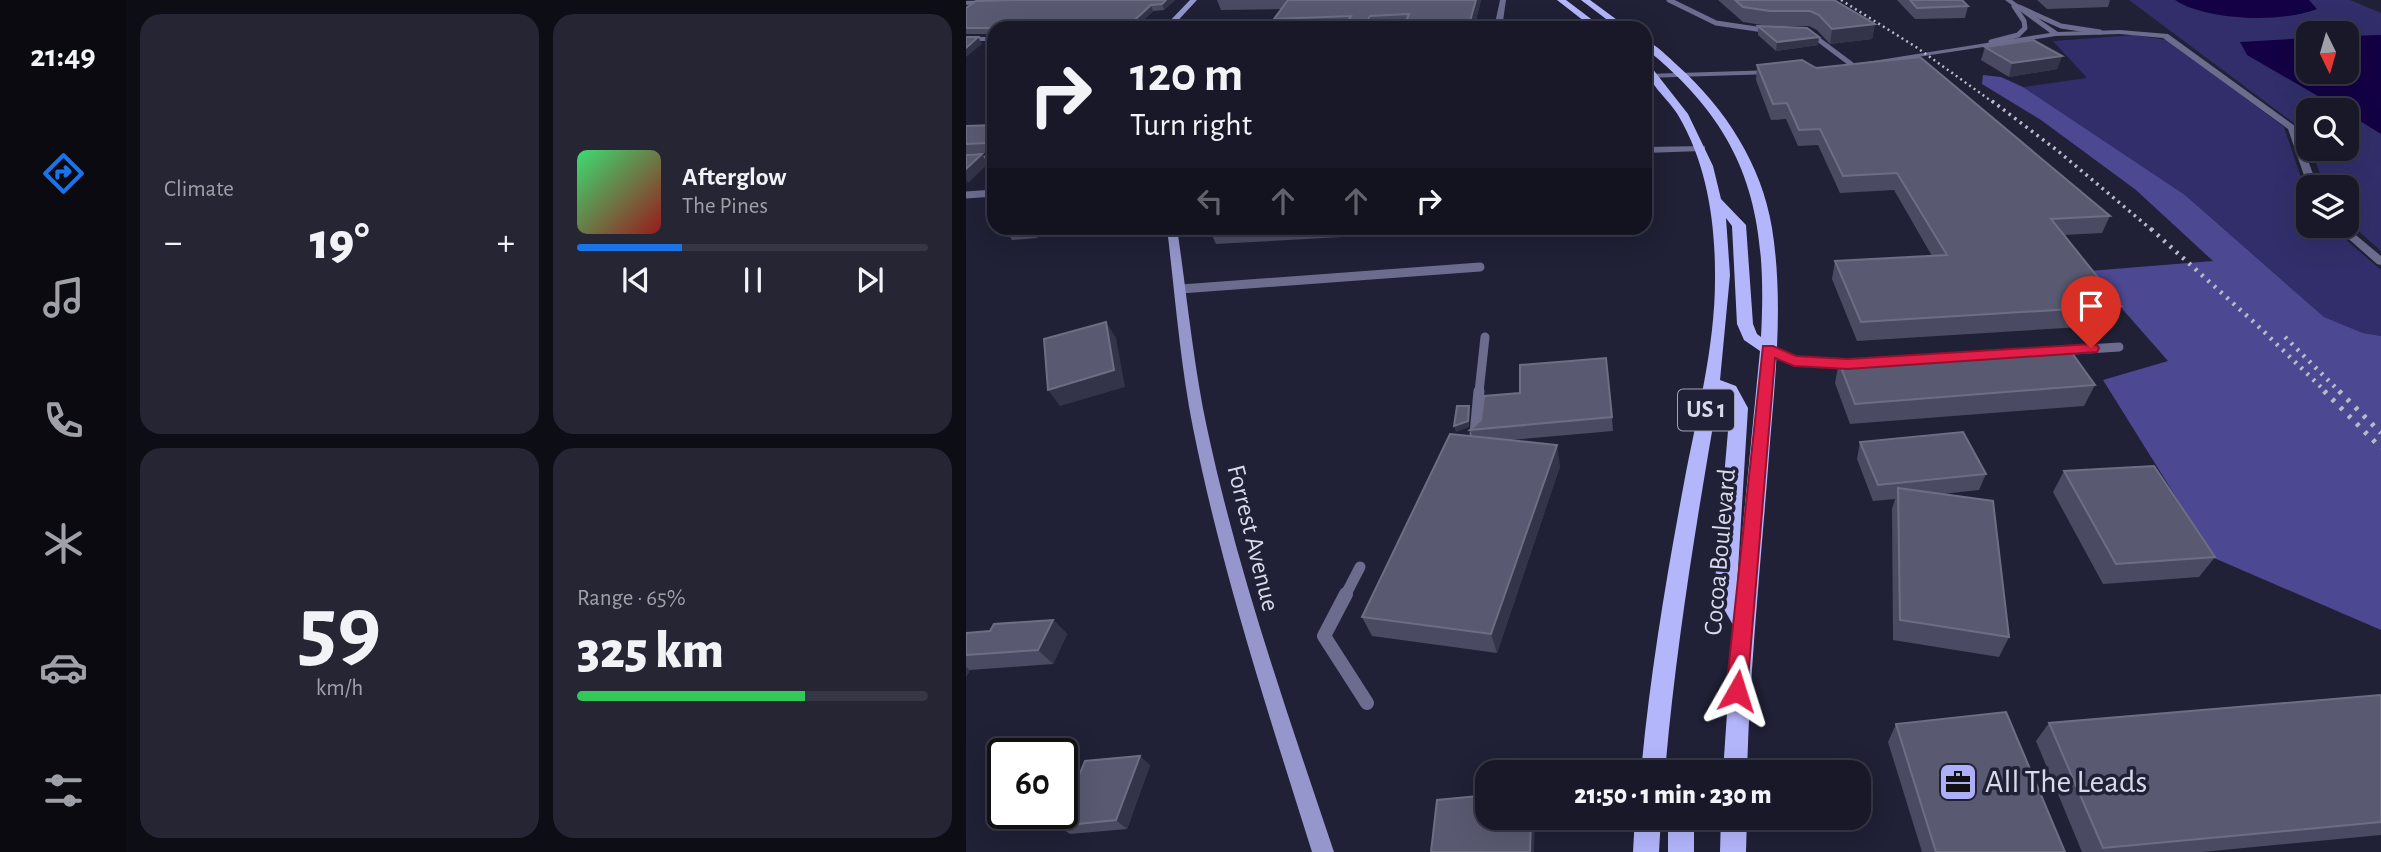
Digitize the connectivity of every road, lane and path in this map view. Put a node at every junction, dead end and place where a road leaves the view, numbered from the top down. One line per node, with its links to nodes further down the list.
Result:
1 (1194, 0): 10 (street)
2 (1503, 0): 11 (street)
3 (1561, 0): 12 (main road)
4 (1574, 0): 13 (main road)
5 (1585, 0): 14 (main road)
6 (1669, 0): 15 (lane)
7 (1003, 1): 9 (street)
8 (2010, 2): 17 (lane); 18 (street); 21 (lane)
9 (966, 3)
10 (1174, 21)
11 (1499, 21)
12 (1590, 21)
13 (1612, 21)
14 (1614, 21)
15 (1778, 31)
16 (1798, 31): 23 (lane)
17 (2120, 32): 18 (street); 33 (street)
18 (2056, 34): 21 (street)
19 (987, 38): 20 (street)
20 (966, 40)
21 (1991, 42): 23 (street)
22 (1652, 49): 27 (main road, Cocoa Boulevard / US 1)
23 (1851, 64): 24 (street)
24 (1834, 67)
25 (1787, 71): 27 (street)
26 (1652, 73): 27 (street)
27 (1684, 76): 44 (main road, Cocoa Boulevard / US 1)
28 (1652, 78): 29 (main road, Cocoa Boulevard / US 1)
29 (1702, 148): 30 (street); 36 (main road, Cocoa Boulevard / US 1)
30 (1652, 150)
31 (987, 159): 32 (street)
32 (966, 160)
33 (2309, 175)
34 (987, 194): 35 (lane)
35 (966, 195)
36 (1718, 202): 44 (main road); 47 (main road, Cocoa Boulevard / US 1)
37 (1173, 235): 41 (street, Forrest Avenue)
38 (2353, 238): 39 (street)
39 (2381, 262)
40 (1480, 267): 41 (lane)
41 (1181, 289): 57 (street, Forrest Avenue)
42 (1485, 337): 48 (lane)
43 (2119, 347): 45 (lane)
44 (1768, 349): 46 (lane); 50 (main road, Cocoa Boulevard / US 1)
45 (2051, 351)
46 (1861, 363)
47 (1711, 384): 50 (main road); 52 (main road, Cocoa Boulevard / US 1)
48 (1465, 440)
49 (1360, 567): 51 (lane)
50 (1743, 623): 53 (main road, Cocoa Boulevard / US 1)
51 (1367, 703)
52 (1657, 760)
53 (1735, 760)
54 (1647, 830): 58 (main road)
55 (1681, 830): 59 (main road)
56 (1734, 830): 60 (main road)
57 (1323, 852)
58 (1646, 852)
59 (1681, 852)
60 (1733, 852)

